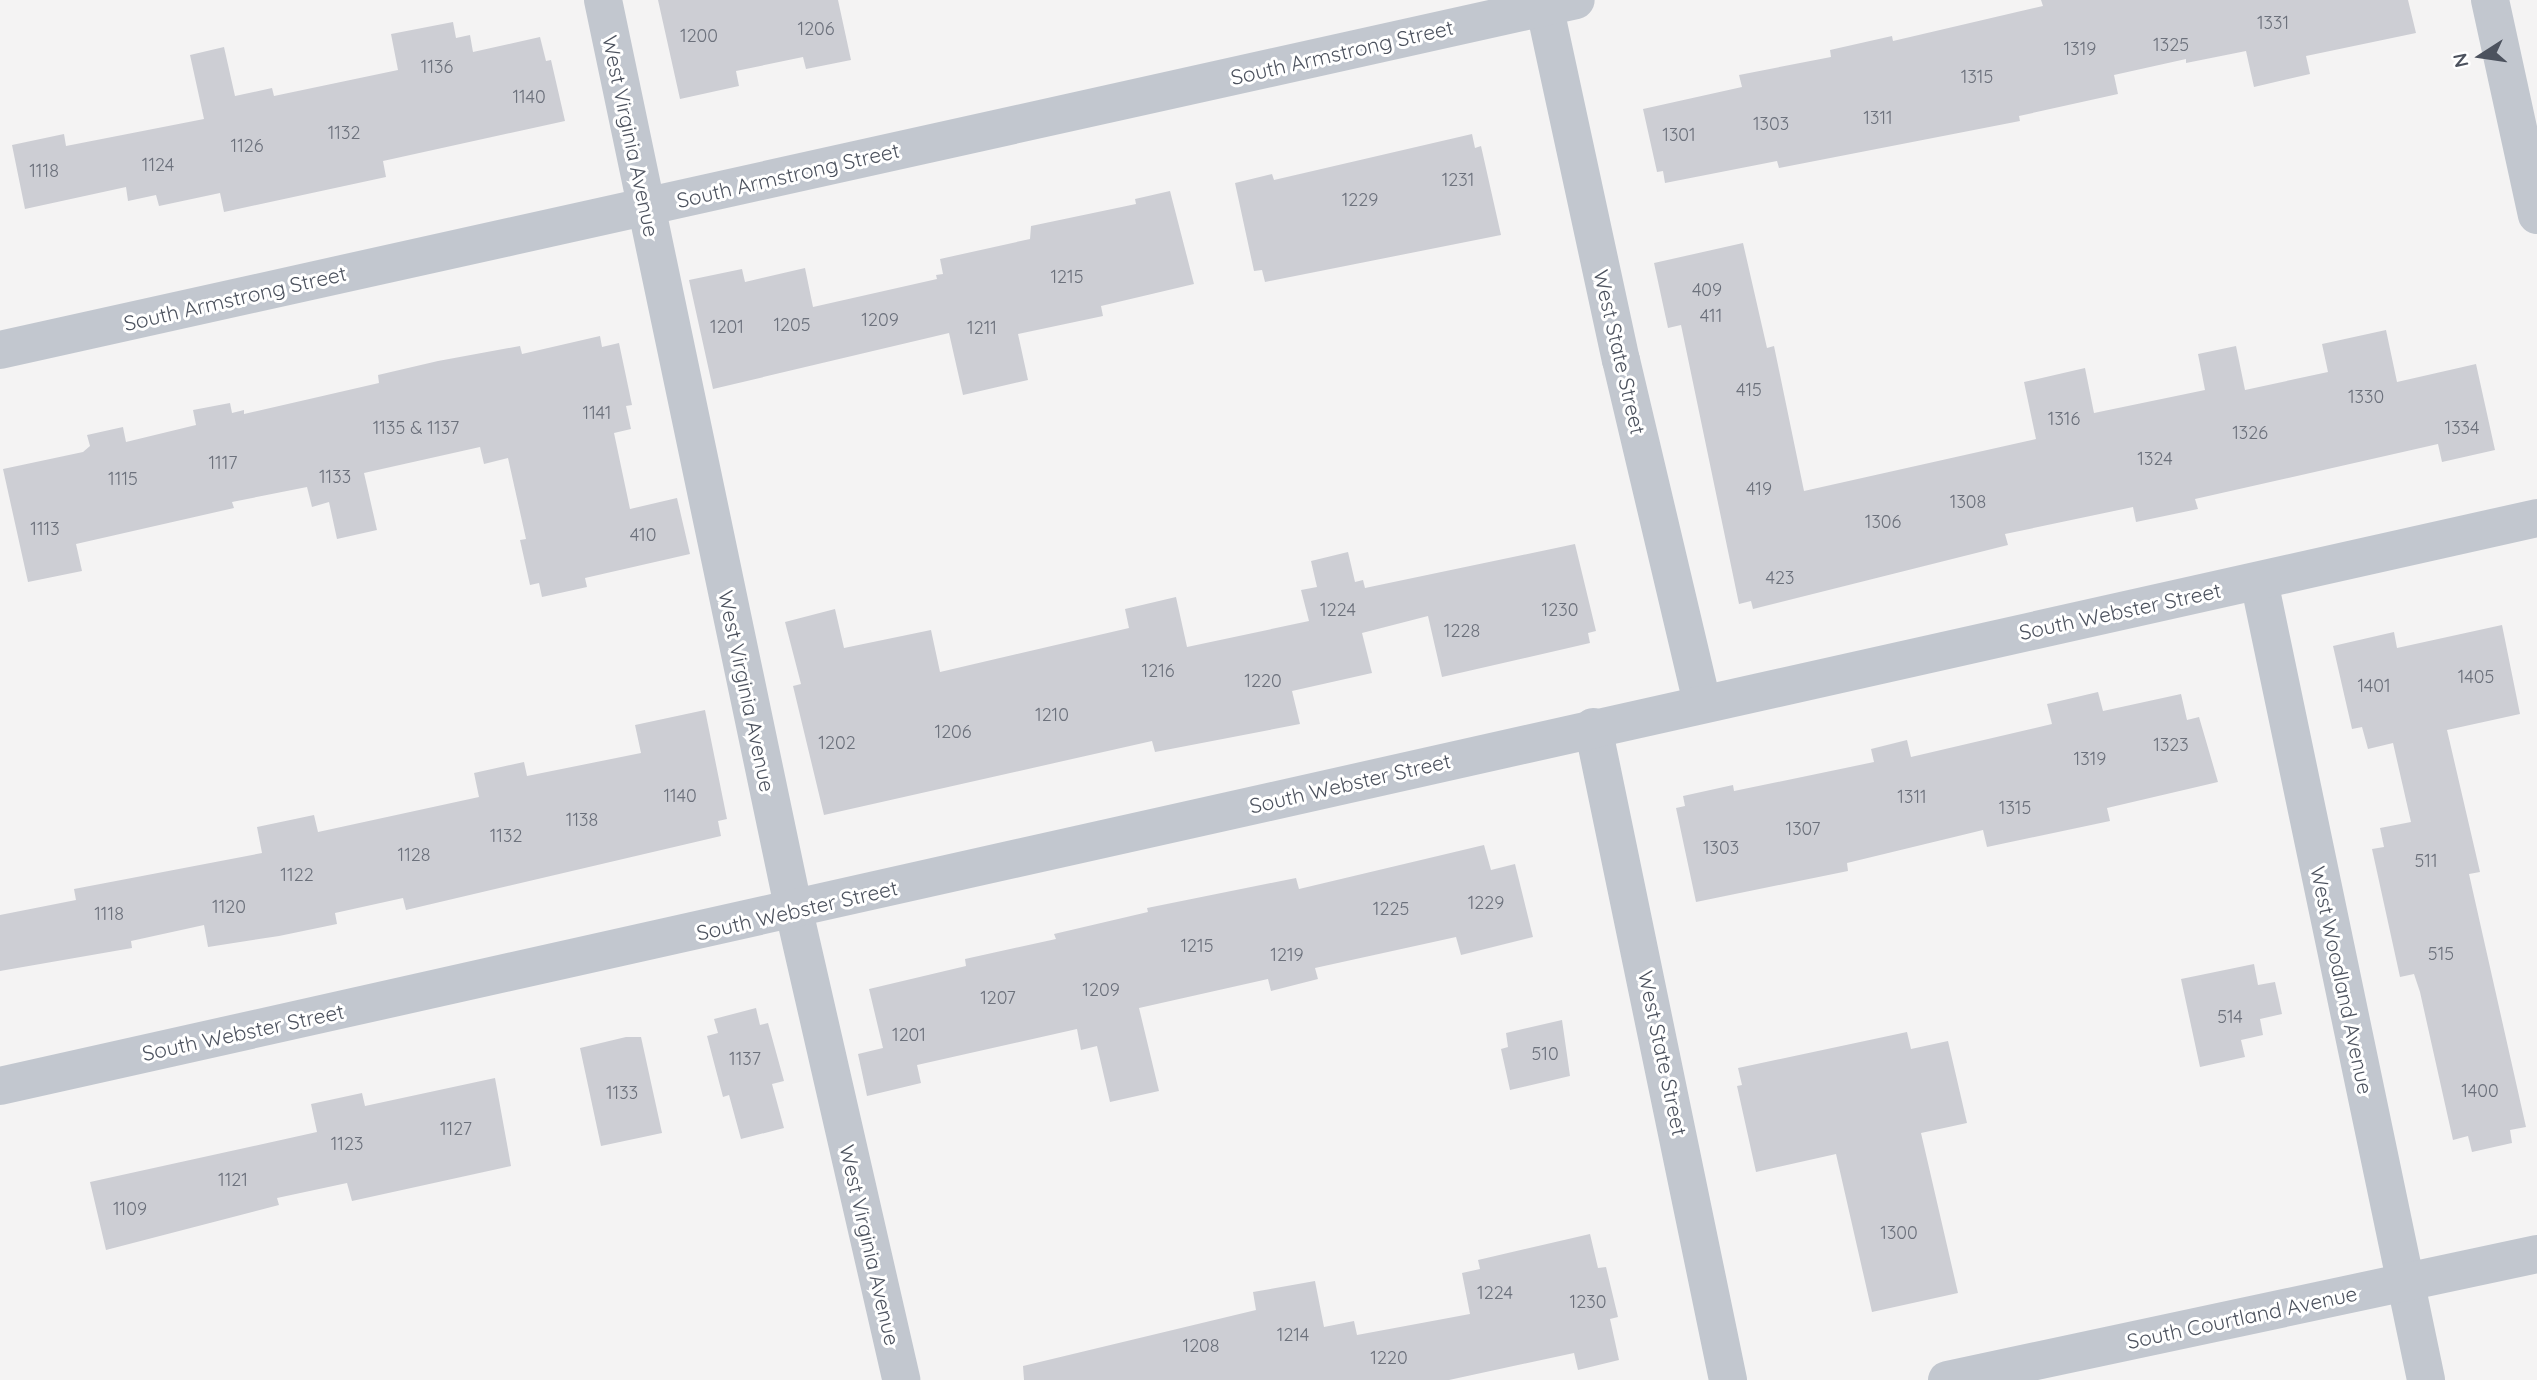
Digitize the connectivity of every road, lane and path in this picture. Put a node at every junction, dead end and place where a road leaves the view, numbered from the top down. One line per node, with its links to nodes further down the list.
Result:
1 (603, 0): 4 (street, West Virginia Avenue)
2 (2490, 0): 5 (street)
3 (1555, 2): 4 (street, South Armstrong Street); 9 (street, West State Street)
4 (647, 206): 6 (street, South Armstrong Street); 11 (street, West Virginia Avenue)
5 (2537, 215)
6 (0, 350)
7 (2537, 518): 8 (street, South Webster Street)
8 (2259, 581): 9 (street, South Webster Street); 14 (street, West Woodland Avenue)
9 (1702, 702): 10 (street, South Webster Street)
10 (1593, 727): 11 (street, South Webster Street); 16 (street, West State Street)
11 (794, 911): 12 (street, South Webster Street); 15 (street, West Virginia Avenue)
12 (0, 1086)
13 (2537, 1254): 14 (street, South Courtland Avenue)
14 (2404, 1283): 17 (street, South Courtland Avenue); 18 (street, West Woodland Avenue)
15 (901, 1380)
16 (1728, 1380)
17 (1947, 1380)
18 (2426, 1380)

